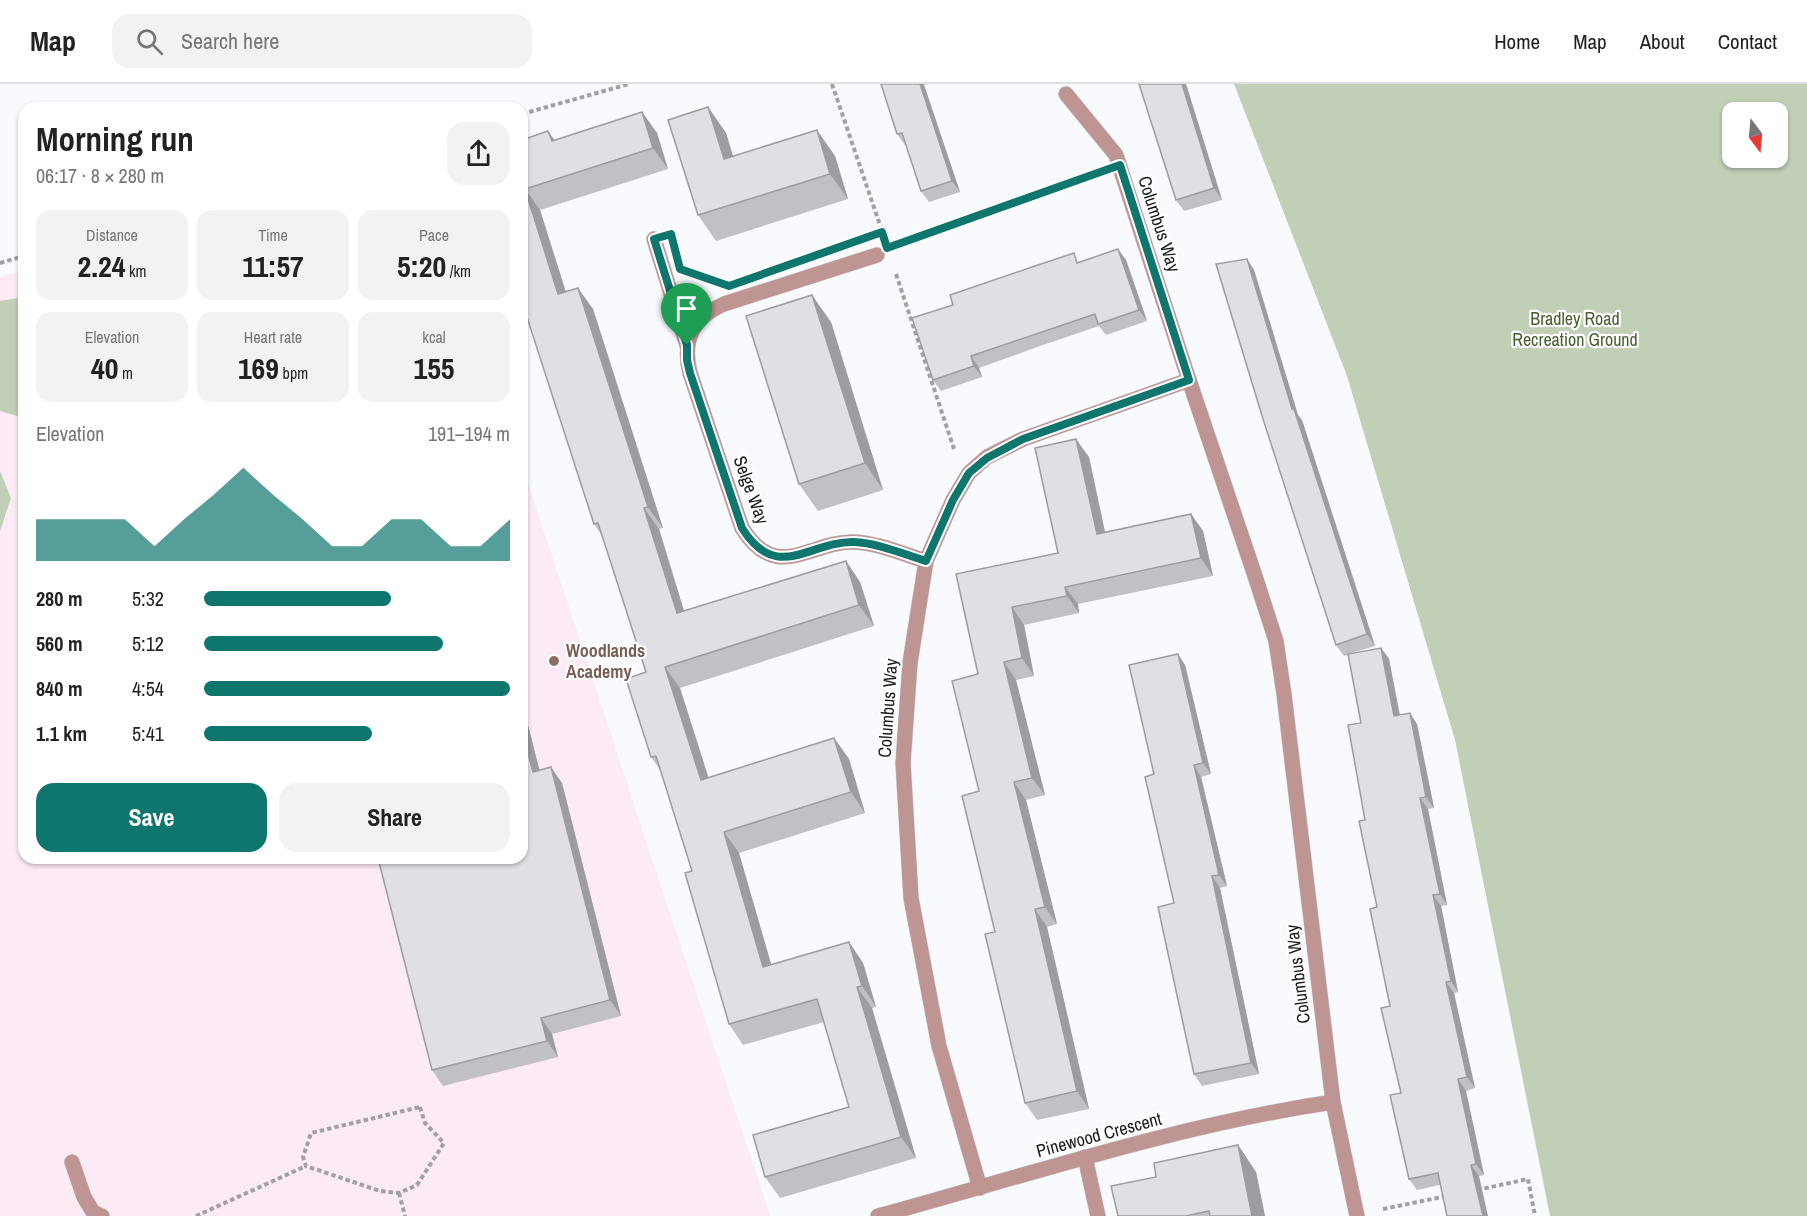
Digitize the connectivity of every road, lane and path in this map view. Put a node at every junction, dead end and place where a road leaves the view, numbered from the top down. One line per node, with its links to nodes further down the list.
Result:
1 (629, 84): 4 (path)
2 (832, 84): 6 (path)
3 (1066, 94): 5 (street, Columbus Way)
4 (528, 112)
5 (1120, 165): 8 (path); 16 (street, Columbus Way)
6 (882, 232)
7 (654, 239): 15 (street, Selge Way)
8 (898, 244)
9 (877, 255): 15 (street)
10 (18, 258): 11 (path)
11 (0, 263)
12 (690, 272): 14 (path)
13 (896, 273): 17 (path)
14 (719, 282)
15 (687, 345): 18 (street, Selge Way)
16 (1189, 380): 17 (street, Columbus Way); 19 (street, Columbus Way)
17 (969, 473): 18 (street, Columbus Way)
18 (926, 561): 23 (street, Columbus Way)
19 (1333, 1102): 20 (street, Pinewood Crescent); 27 (street, Columbus Way)
20 (1085, 1157): 23 (street, Pinewood Crescent); 32 (street)
21 (72, 1162): 28 (street)
22 (306, 1166): 25 (path); 25 (path); 29 (path)
23 (980, 1188): 31 (street, Pinewood Crescent)
24 (1471, 1191): 33 (path)
25 (399, 1192): 30 (path)
26 (1448, 1196): 27 (path)
27 (1357, 1215)
28 (102, 1216)
29 (196, 1216)
30 (405, 1216)
31 (878, 1216)
32 (1098, 1216)
33 (1535, 1216)

